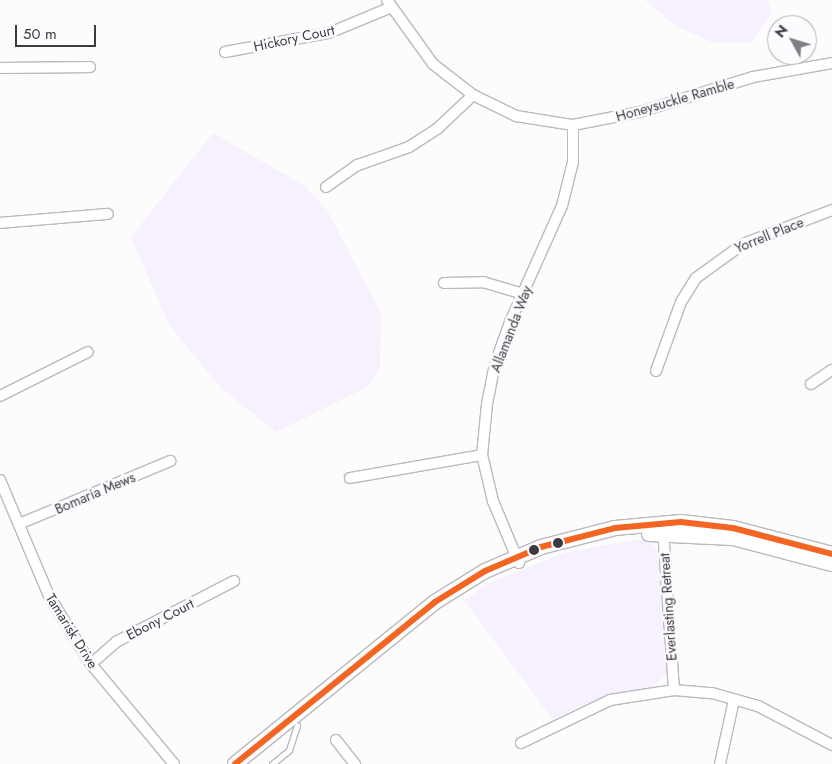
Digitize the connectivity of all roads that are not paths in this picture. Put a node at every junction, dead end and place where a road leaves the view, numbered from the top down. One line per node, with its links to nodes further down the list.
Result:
1 (388, 4): 2 (street, Hickory Court); 6 (street, Honeysuckle Ramble)
2 (225, 52)
3 (832, 63): 7 (street, Honeysuckle Ramble)
4 (90, 67): 5 (street)
5 (0, 68)
6 (473, 95): 7 (street, Honeysuckle Ramble); 8 (street)
7 (573, 125): 13 (street, Allamanda Way)
8 (326, 187)
9 (832, 210): 16 (street, Yorrell Place)
10 (108, 214): 11 (street)
11 (0, 223)
12 (444, 282): 13 (street)
13 (522, 294): 19 (street, Allamanda Way)
14 (88, 352): 18 (street)
15 (832, 370): 17 (street)
16 (656, 371)
17 (811, 384)
18 (0, 396)
19 (482, 455): 21 (street); 26 (street, Allamanda Way)
20 (170, 461): 23 (street, Bomaria Mews)
21 (350, 478)
22 (0, 480): 23 (street, Tamarisk Drive)
23 (20, 524): 29 (street, Tamarisk Drive)
24 (662, 528): 25 (street); 26 (street); 27 (street); 30 (street, Everlasting Retreat)
25 (832, 554)
26 (518, 560): 32 (street); 37 (street)
27 (832, 564)
28 (234, 582): 29 (street, Ebony Court)
29 (91, 664): 36 (street, Tamarisk Drive)
30 (674, 690): 31 (street); 34 (street)
31 (734, 700): 35 (street); 41 (street)
32 (297, 725): 38 (street); 39 (lane)
33 (336, 740): 40 (street)
34 (521, 743)
35 (832, 745)
36 (174, 764)
37 (235, 764)
38 (249, 764)
39 (272, 764)
40 (354, 764)
41 (720, 764)

